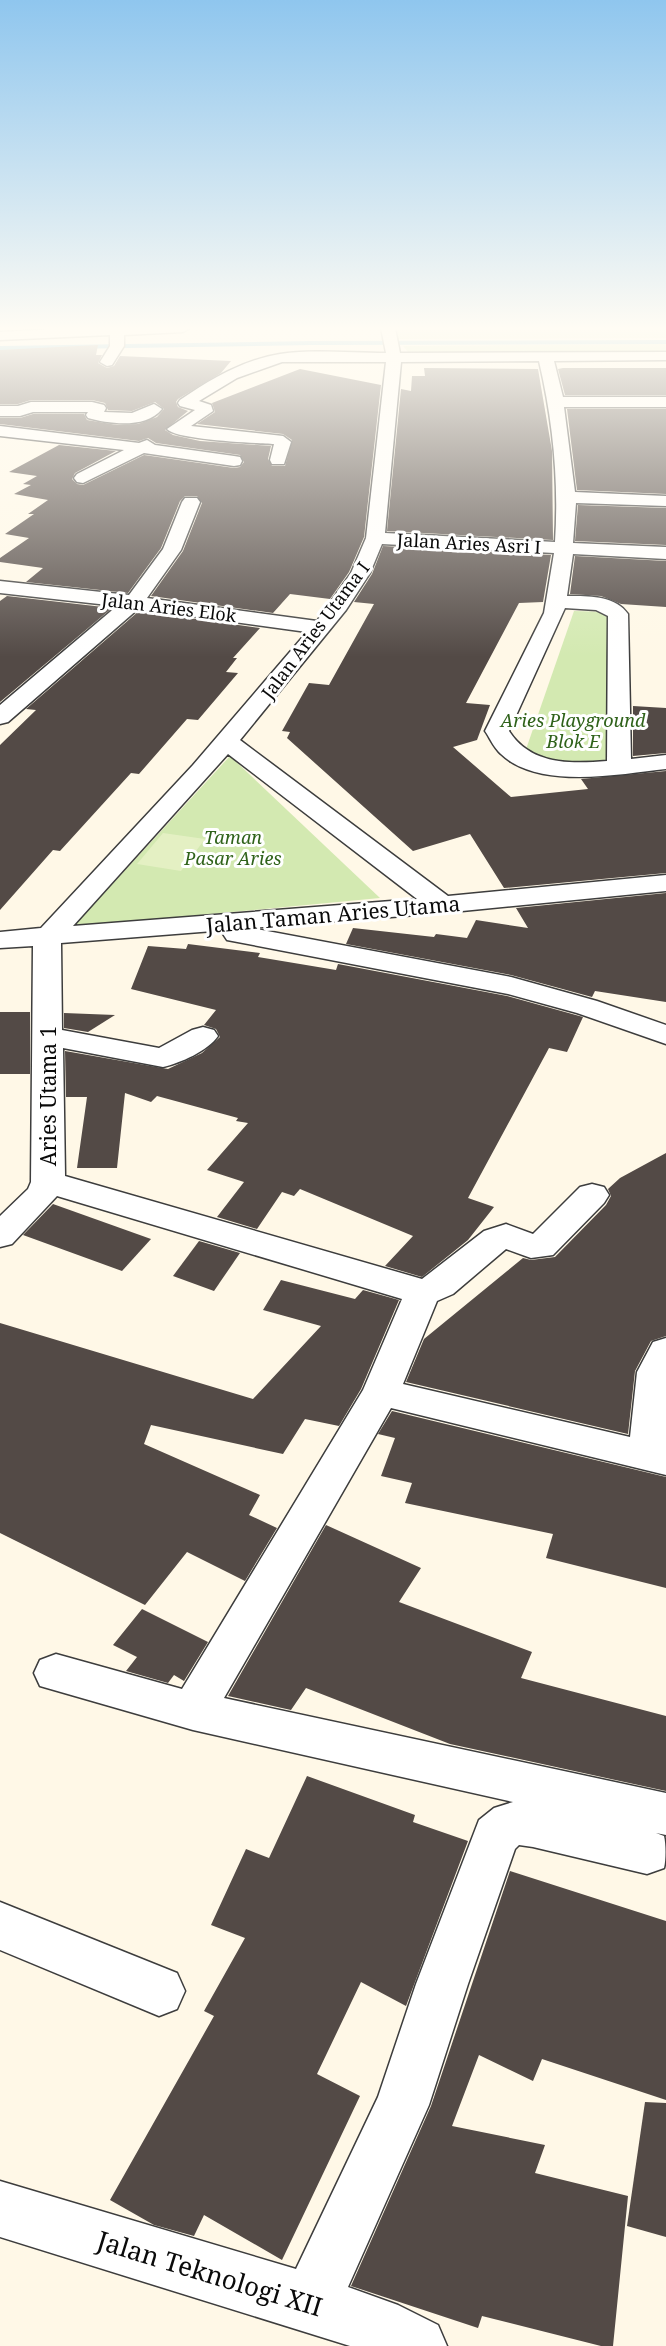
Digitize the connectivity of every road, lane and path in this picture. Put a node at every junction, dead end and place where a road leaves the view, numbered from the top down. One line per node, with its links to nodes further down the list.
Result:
1 (54, 437): 6 (street)
2 (160, 437): 6 (street)
3 (254, 437): 7 (street)
4 (383, 437): 13 (street, Jalan Aries Utama I)
5 (560, 437): 10 (street)
6 (142, 448): 8 (street); 9 (street)
7 (278, 460)
8 (234, 461)
9 (83, 478)
10 (567, 497): 11 (street); 14 (street)
11 (666, 501)
12 (191, 502): 18 (street)
13 (375, 538): 14 (street, Jalan Aries Asri I); 19 (street, Jalan Aries Utama I)
14 (564, 548): 15 (street, Jalan Aries Asri I); 17 (street, Jalan Aries Asri I)
15 (666, 552)
16 (8, 588): 18 (street, Jalan Aries Elok)
17 (557, 601): 23 (street); 23 (street, Jalan Aries Asri I)
18 (134, 602): 19 (street, Jalan Aries Elok); 20 (street)
19 (321, 628): 21 (street, Jalan Aries Utama I)
20 (0, 717)
21 (227, 742): 25 (street); 27 (street, Jalan Aries Utama I)
22 (666, 762): 23 (street, Jalan Aries Asri I)
23 (619, 766)
24 (666, 883): 25 (street, Jalan Taman Aries Utama)
25 (442, 905): 26 (street, Jalan Taman Aries Utama)
26 (162, 928): 27 (street, Jalan Taman Aries Utama); 29 (street)
27 (47, 938): 28 (street, Jalan Taman Aries Utama); 30 (street, Aries Utama 1)
28 (0, 940)
29 (666, 1035)
30 (47, 1036): 31 (street); 32 (street, Aries Utama 1)
31 (203, 1036)
32 (48, 1182): 34 (street, Aries Utama 1); 35 (street)
33 (592, 1195): 35 (street)
34 (0, 1236)
35 (420, 1294): 37 (street)
36 (666, 1351): 38 (street)
37 (381, 1392): 38 (street); 40 (street)
38 (657, 1458)
39 (56, 1673): 40 (street)
40 (193, 1711): 41 (street)
41 (657, 1833): 45 (street)
42 (0, 1926): 43 (street)
43 (159, 1991)
44 (0, 2209): 45 (street, Jalan Teknologi XII)
45 (311, 2303): 46 (street, Jalan Teknologi XII)
46 (417, 2346)

